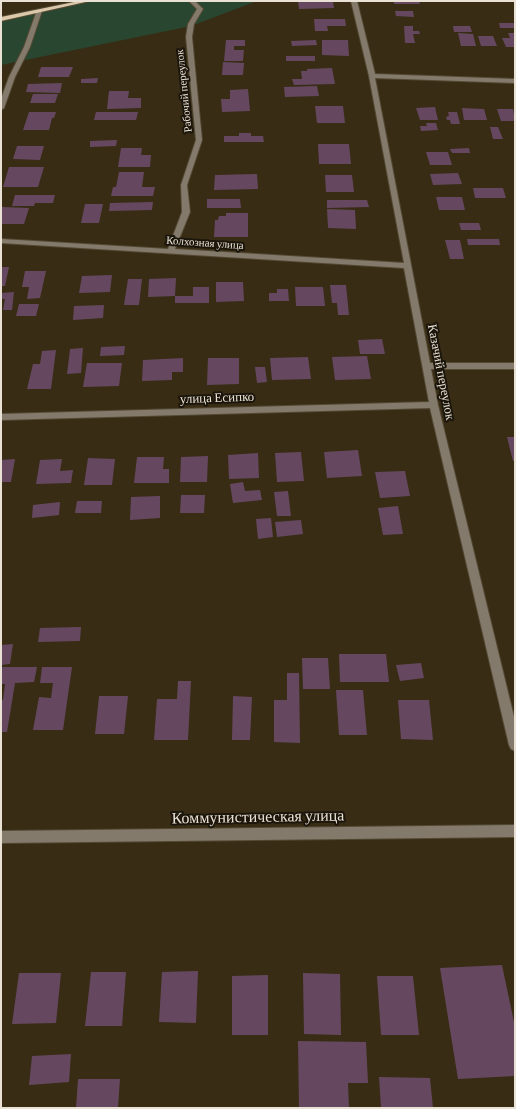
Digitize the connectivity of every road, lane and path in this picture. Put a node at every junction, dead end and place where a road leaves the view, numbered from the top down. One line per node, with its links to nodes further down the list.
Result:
1 (87, 1): 4 (main road)
2 (192, 1): 10 (street, Рабочий переулок)
3 (354, 1): 6 (street, Казачий переулок)
4 (40, 11): 5 (main road); 8 (street)
5 (1, 19)
6 (372, 76): 7 (street); 11 (street, Казачий переулок)
7 (515, 81)
8 (1, 108)
9 (1, 241): 10 (street, Колхозная улица)
10 (170, 252): 11 (street, Колхозная улица)
11 (408, 266): 12 (street, Казачий переулок)
12 (426, 366): 13 (street); 14 (street, Казачий переулок)
13 (515, 366)
14 (434, 405): 15 (street, улица Есипко); 16 (street, Казачий переулок)
15 (1, 417)
16 (515, 745)
17 (515, 831): 18 (street, Коммунистическая улица)
18 (1, 837)

